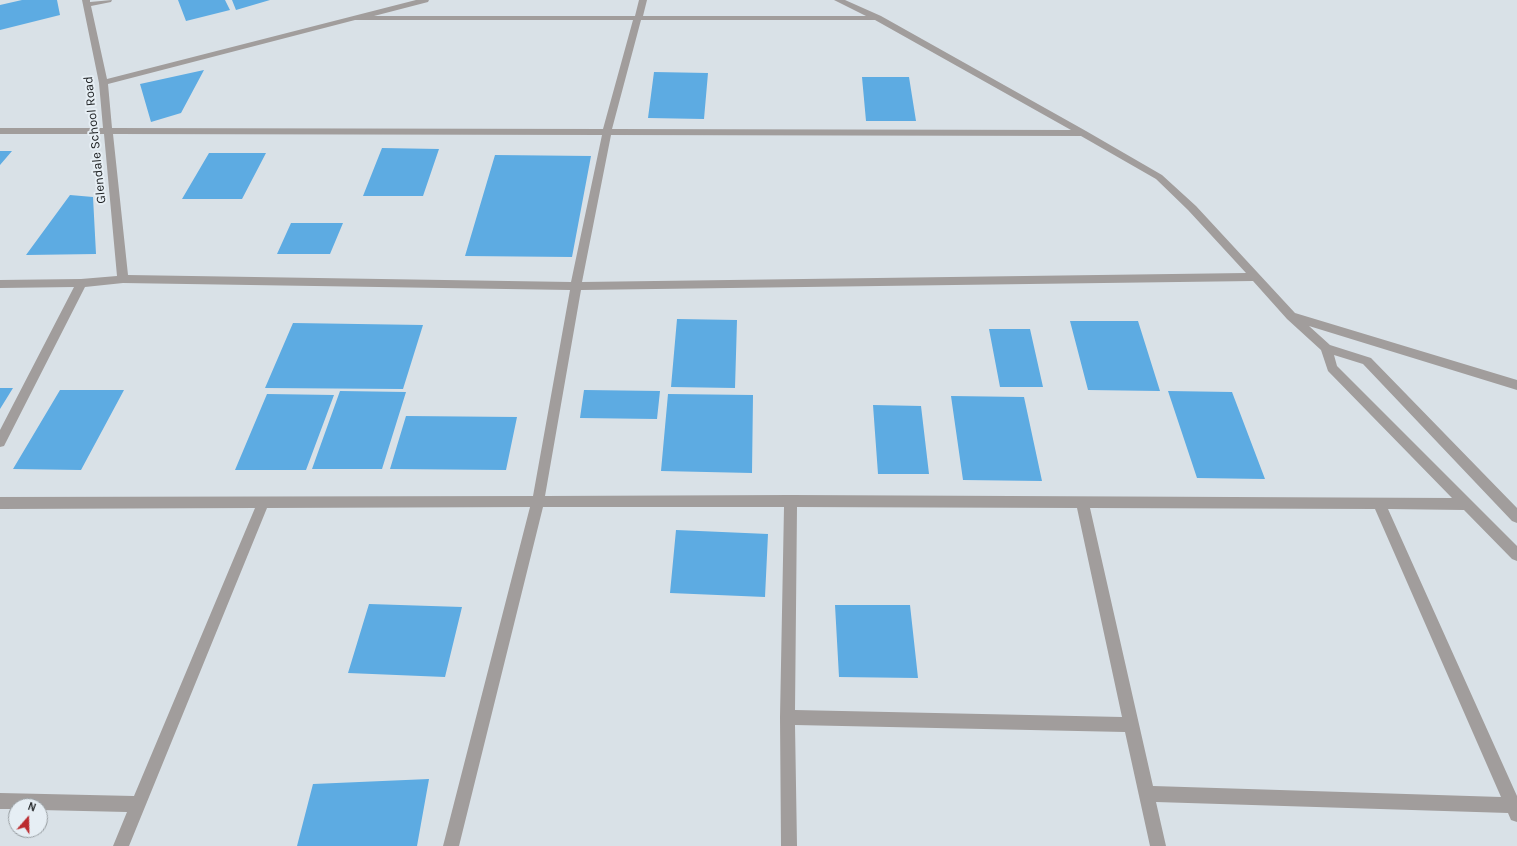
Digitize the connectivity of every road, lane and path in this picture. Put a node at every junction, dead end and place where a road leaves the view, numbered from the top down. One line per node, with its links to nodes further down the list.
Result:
1 (108, 0): 5 (street)
2 (425, 0): 7 (street)
3 (643, 0): 6 (street)
4 (838, 0): 8 (street)
5 (87, 3): 9 (street, Glendale School Road)
6 (638, 17): 7 (street); 8 (street); 12 (street)
7 (354, 18): 9 (street)
8 (878, 18): 13 (street)
9 (103, 82): 11 (street, Glendale School Road)
10 (0, 131): 11 (street)
11 (109, 132): 12 (street); 15 (street, Glendale School Road)
12 (607, 132): 13 (street); 18 (street)
13 (1083, 133): 14 (street)
14 (1256, 277): 18 (street); 19 (street)
15 (123, 279): 16 (street); 18 (street)
16 (81, 283): 17 (street); 22 (street)
17 (0, 284)
18 (576, 286): 23 (street)
19 (1291, 316): 20 (street); 21 (street)
20 (1326, 348): 29 (street); 30 (street)
21 (1517, 385)
22 (0, 442)
23 (538, 501): 24 (street); 27 (street); 39 (street)
24 (791, 501): 25 (street); 32 (street)
25 (1082, 502): 28 (street); 33 (street)
26 (0, 503): 27 (street)
27 (263, 503): 36 (street)
28 (1379, 503): 29 (street); 37 (street)
29 (1467, 504): 31 (street)
30 (1517, 517)
31 (1517, 555)
32 (786, 716): 33 (street); 40 (street)
33 (1132, 725): 34 (street)
34 (1147, 794): 37 (street); 41 (street)
35 (0, 801): 36 (street)
36 (139, 804): 38 (street)
37 (1515, 809)
38 (121, 846)
39 (450, 846)
40 (789, 846)
41 (1158, 846)

